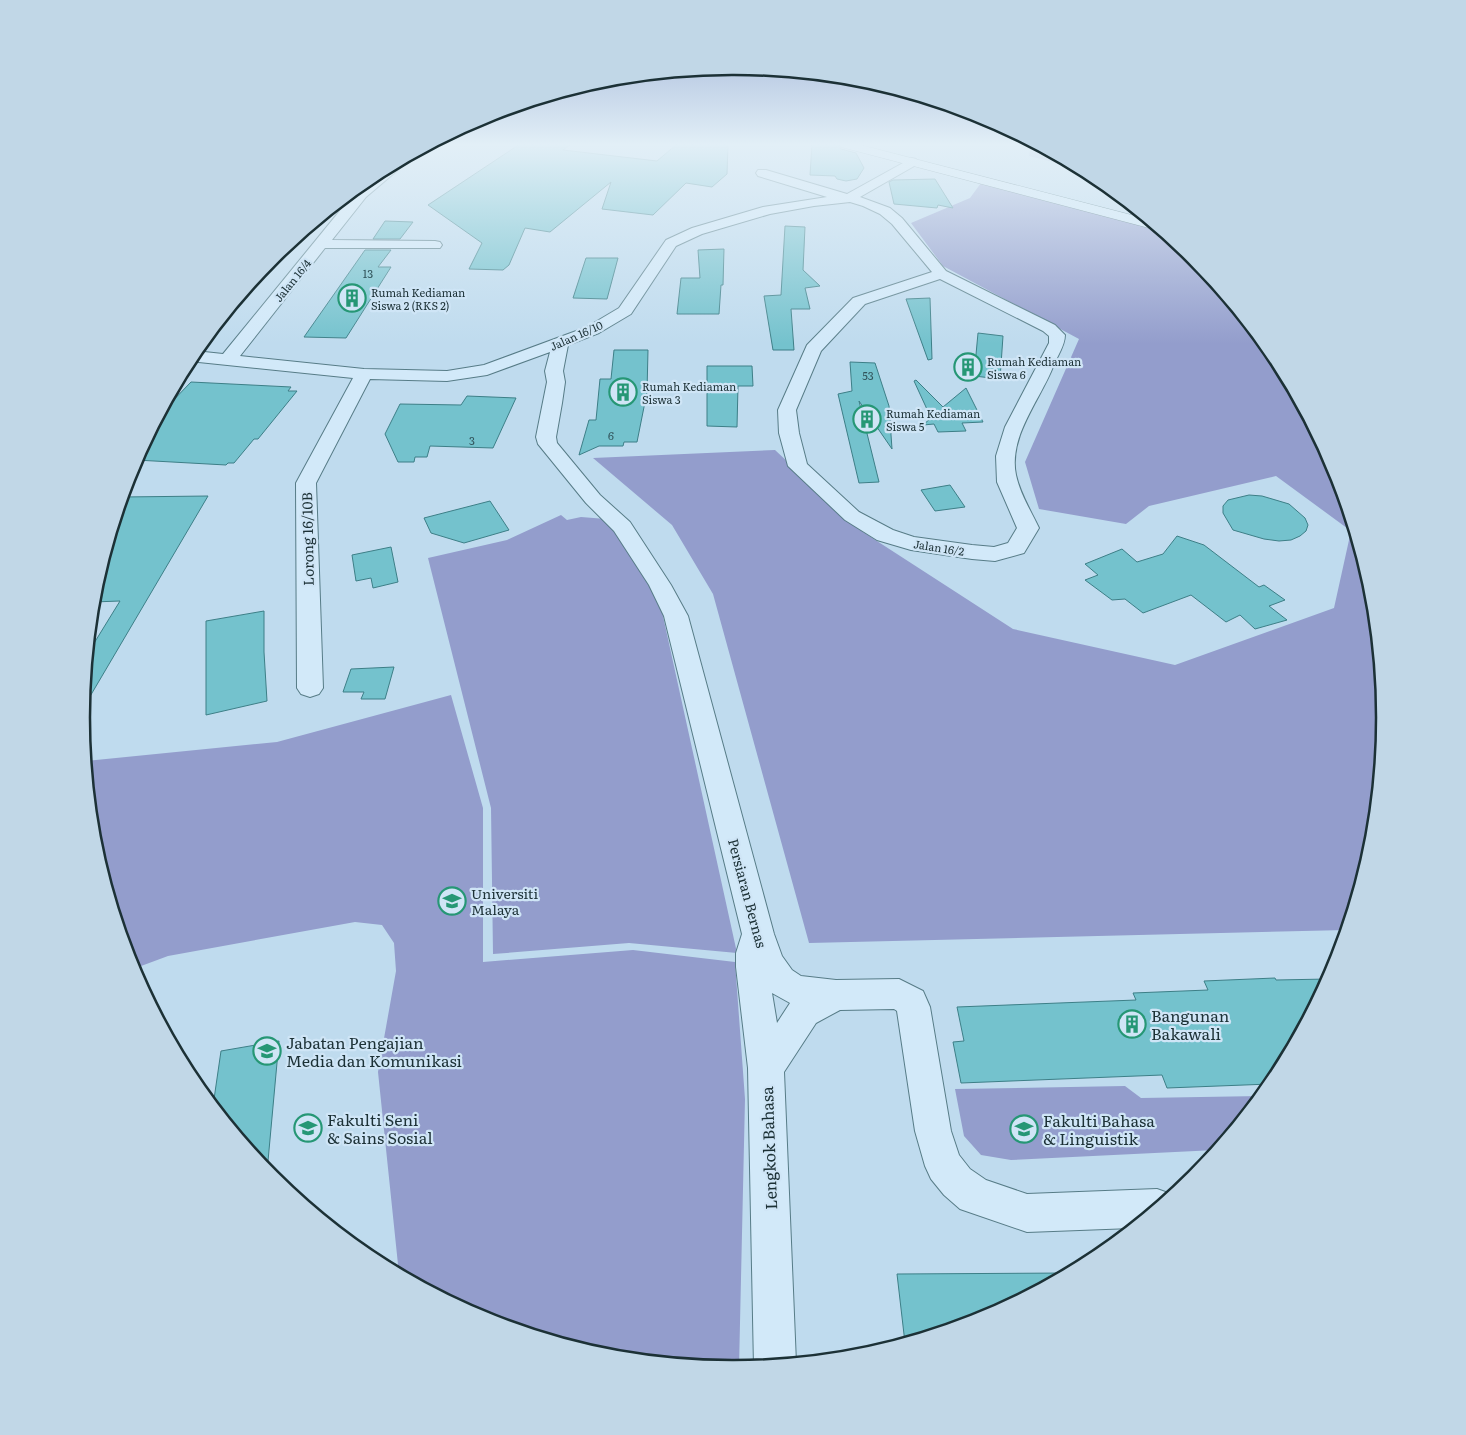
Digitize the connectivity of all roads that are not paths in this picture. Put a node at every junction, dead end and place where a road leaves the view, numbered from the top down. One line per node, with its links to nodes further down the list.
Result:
1 (347, 211): 6 (street, Jalan 16/4)
2 (765, 211): 9 (street, Jalan 16/10)
3 (885, 211): 8 (street, Jalan 16/2)
4 (1100, 211): 5 (main road)
5 (1141, 222)
6 (321, 244): 7 (street); 12 (street, Jalan 16/4)
7 (435, 245)
8 (941, 274): 8 (street, Jalan 16/2)
9 (560, 343): 10 (street, Jalan 16/10); 14 (street, Persiaran Bernas)
10 (529, 355): 13 (street, Jalan 16/10); 14 (street)
11 (201, 357): 12 (street, Jalan 16/10)
12 (227, 361): 15 (street, Jalan 16/10)
13 (487, 370): 14 (street); 15 (street, Jalan 16/10)
14 (554, 371): 17 (street, Persiaran Bernas)
15 (364, 374): 16 (street, Lorong 16/10B)
16 (310, 688)
17 (758, 934): 18 (street, Persiaran Bernas); 19 (street, Lengkok Bahasa)
18 (836, 994): 19 (street); 20 (street, Persiaran Bernas)
19 (766, 1068): 21 (street, Lengkok Bahasa)
20 (1148, 1208)
21 (775, 1359)

